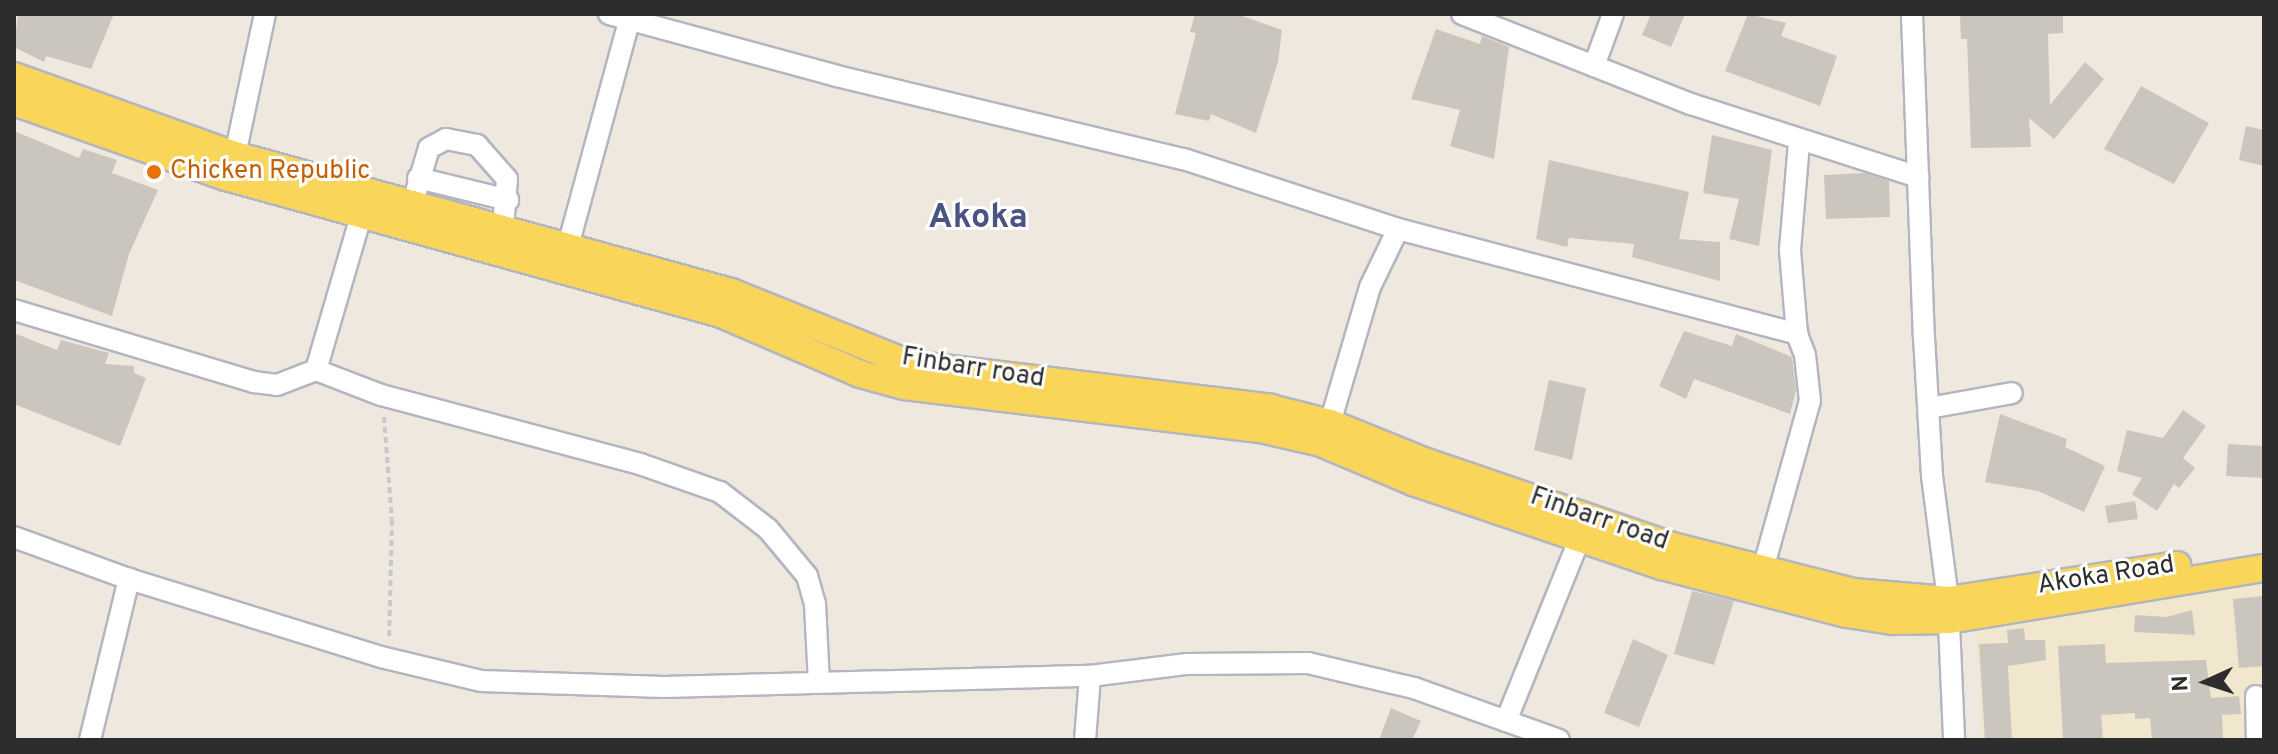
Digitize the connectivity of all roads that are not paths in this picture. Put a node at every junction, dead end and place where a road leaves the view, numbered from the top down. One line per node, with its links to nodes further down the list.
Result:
1 (265, 14): 12 (street)
2 (609, 14): 6 (street)
3 (1462, 14): 7 (street)
4 (1613, 14): 7 (street)
5 (1912, 14): 13 (street)
6 (630, 17): 19 (street); 20 (street)
7 (1594, 66): 11 (street)
8 (14, 76): 10 (main road, Finbarr road)
9 (14, 102): 10 (main road, Finbarr road)
10 (74, 112): 12 (main road, Finbarr road); 17 (main road, Finbarr road)
11 (1799, 142): 13 (street); 22 (street)
12 (235, 155): 16 (main road, Finbarr road)
13 (1919, 177): 25 (street)
14 (418, 178): 15 (street); 15 (street); 16 (street)
15 (508, 200): 18 (street)
16 (412, 205): 18 (main road, Finbarr road)
17 (361, 216): 23 (street); 28 (main road, Finbarr road)
18 (503, 227): 20 (main road, Finbarr road)
19 (1398, 229): 22 (street); 26 (street)
20 (568, 246): 26 (main road, Finbarr road)
21 (14, 310): 23 (street)
22 (1797, 334): 31 (street)
23 (316, 370): 36 (street)
24 (2012, 393): 25 (street)
25 (1929, 408): 34 (street)
26 (1330, 423): 31 (main road, Finbarr road)
27 (14, 537): 32 (street)
28 (1580, 538): 33 (main road, Finbarr road); 38 (street)
29 (2264, 552): 34 (main road, Akoka Road)
30 (2264, 568): 34 (main road)
31 (1763, 569): 33 (main road, Finbarr road)
32 (129, 579): 36 (street); 39 (street)
33 (1895, 610): 34 (main road)
34 (1948, 610): 42 (street)
35 (1090, 676): 36 (street); 38 (street); 40 (street)
36 (819, 682)
37 (2256, 696): 43 (street)
38 (1506, 721): 41 (street)
39 (90, 740)
40 (1085, 740)
41 (1559, 740)
42 (1954, 740)
43 (2257, 740)

